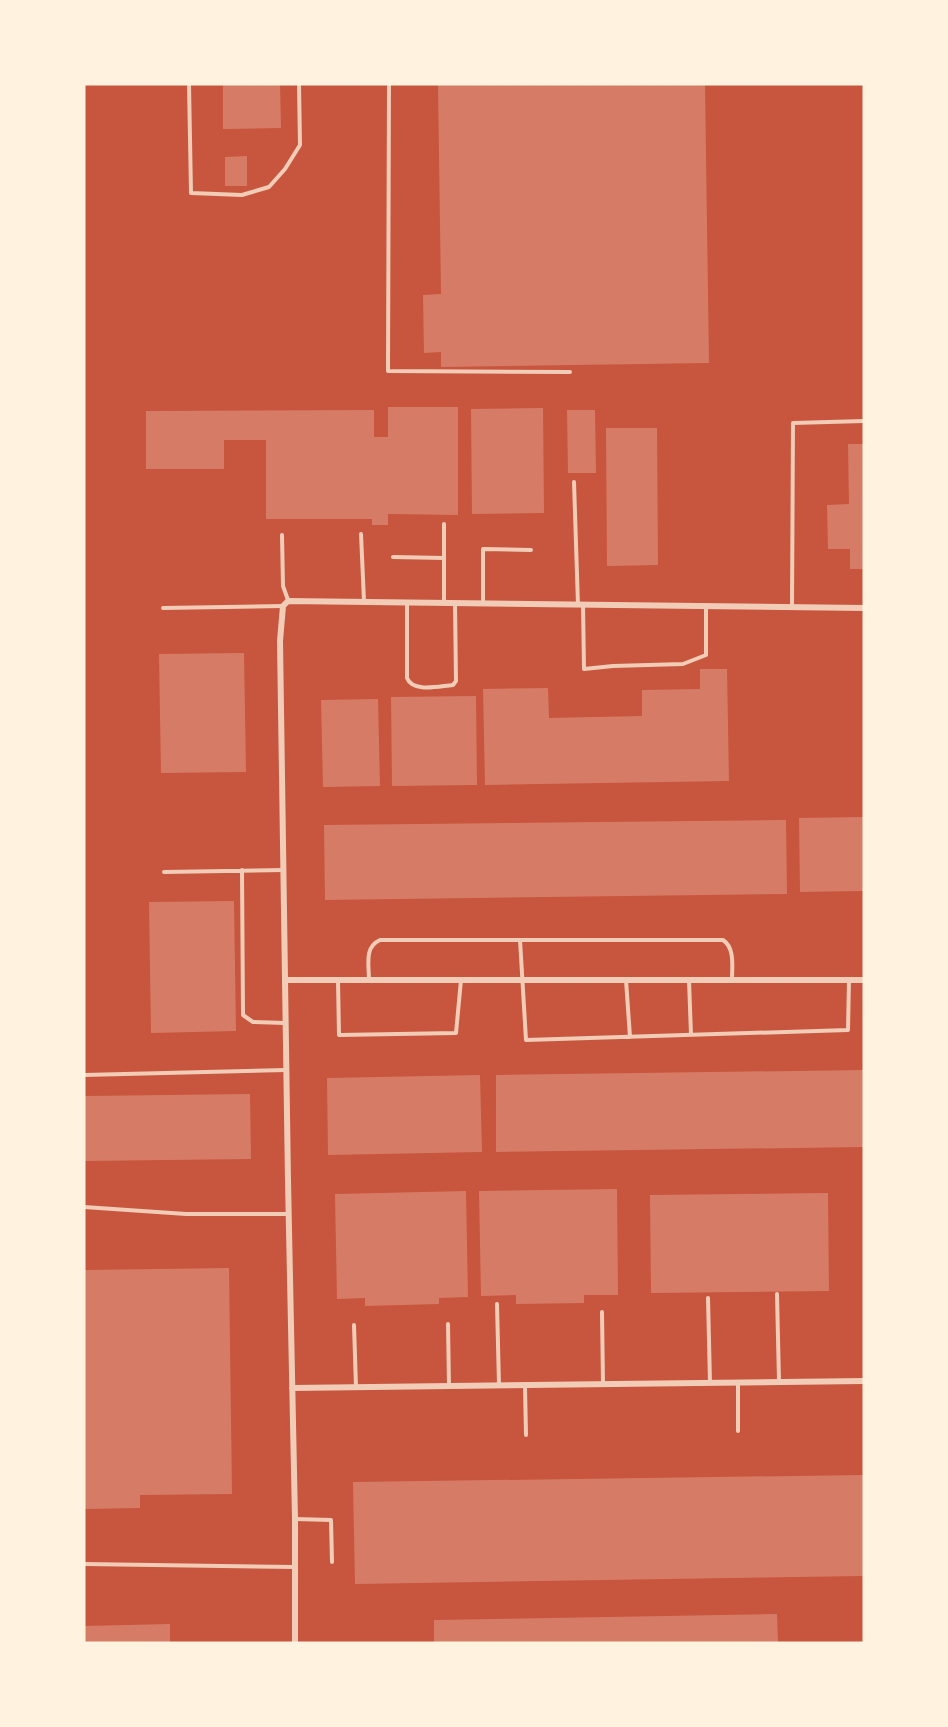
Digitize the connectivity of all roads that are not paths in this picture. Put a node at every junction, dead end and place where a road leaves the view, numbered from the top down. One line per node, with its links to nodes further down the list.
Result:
1 (189, 84): 2 (lane)
2 (299, 84)
3 (389, 84): 4 (lane)
4 (570, 372)
5 (864, 421): 21 (lane)
6 (574, 482): 19 (lane)
7 (444, 524): 12 (lane)
8 (361, 534): 13 (lane)
9 (282, 536): 15 (lane)
10 (531, 550): 18 (lane)
11 (393, 557): 12 (lane)
12 (444, 558): 16 (lane)
13 (364, 602): 14 (street); 15 (street)
14 (407, 602): 16 (street); 17 (lane)
15 (285, 603): 22 (lane); 25 (street)
16 (444, 603): 17 (street)
17 (455, 603): 18 (street)
18 (483, 603): 19 (street)
19 (580, 604): 20 (street); 20 (lane)
20 (706, 606): 21 (street)
21 (792, 607): 23 (street)
22 (163, 608)
23 (864, 608)
24 (242, 870): 25 (lane); 26 (lane); 38 (lane)
25 (284, 870): 28 (street)
26 (164, 872)
27 (520, 940): 30 (lane); 32 (lane); 35 (lane)
28 (285, 980): 29 (street); 38 (street)
29 (338, 980): 30 (street); 31 (lane)
30 (369, 980): 31 (street)
31 (461, 980): 32 (street)
32 (522, 980): 33 (street); 40 (lane)
33 (626, 980): 34 (street); 40 (lane)
34 (689, 980): 35 (street); 39 (lane)
35 (732, 980): 36 (street)
36 (849, 980): 37 (street); 39 (lane)
37 (864, 980)
38 (286, 1023): 41 (street)
39 (692, 1035): 40 (lane)
40 (630, 1037)
41 (286, 1070): 42 (lane); 44 (street)
42 (84, 1075)
43 (84, 1207): 44 (lane)
44 (288, 1214): 60 (street)
45 (777, 1294): 53 (lane)
46 (708, 1298): 54 (lane)
47 (497, 1304): 56 (lane)
48 (602, 1312): 55 (lane)
49 (448, 1324): 58 (lane)
50 (354, 1325): 59 (lane)
51 (864, 1381): 53 (street)
52 (738, 1382): 53 (street); 54 (street); 61 (lane)
53 (779, 1382)
54 (710, 1383): 55 (street)
55 (603, 1384): 57 (street)
56 (499, 1385): 57 (street); 58 (street)
57 (525, 1385): 62 (lane)
58 (450, 1386): 59 (street)
59 (356, 1387): 60 (street)
60 (292, 1388): 63 (street)
61 (738, 1431)
62 (526, 1435)
63 (295, 1519): 64 (lane); 66 (street)
64 (332, 1562)
65 (84, 1564): 66 (lane)
66 (295, 1567): 67 (street)
67 (296, 1643)

